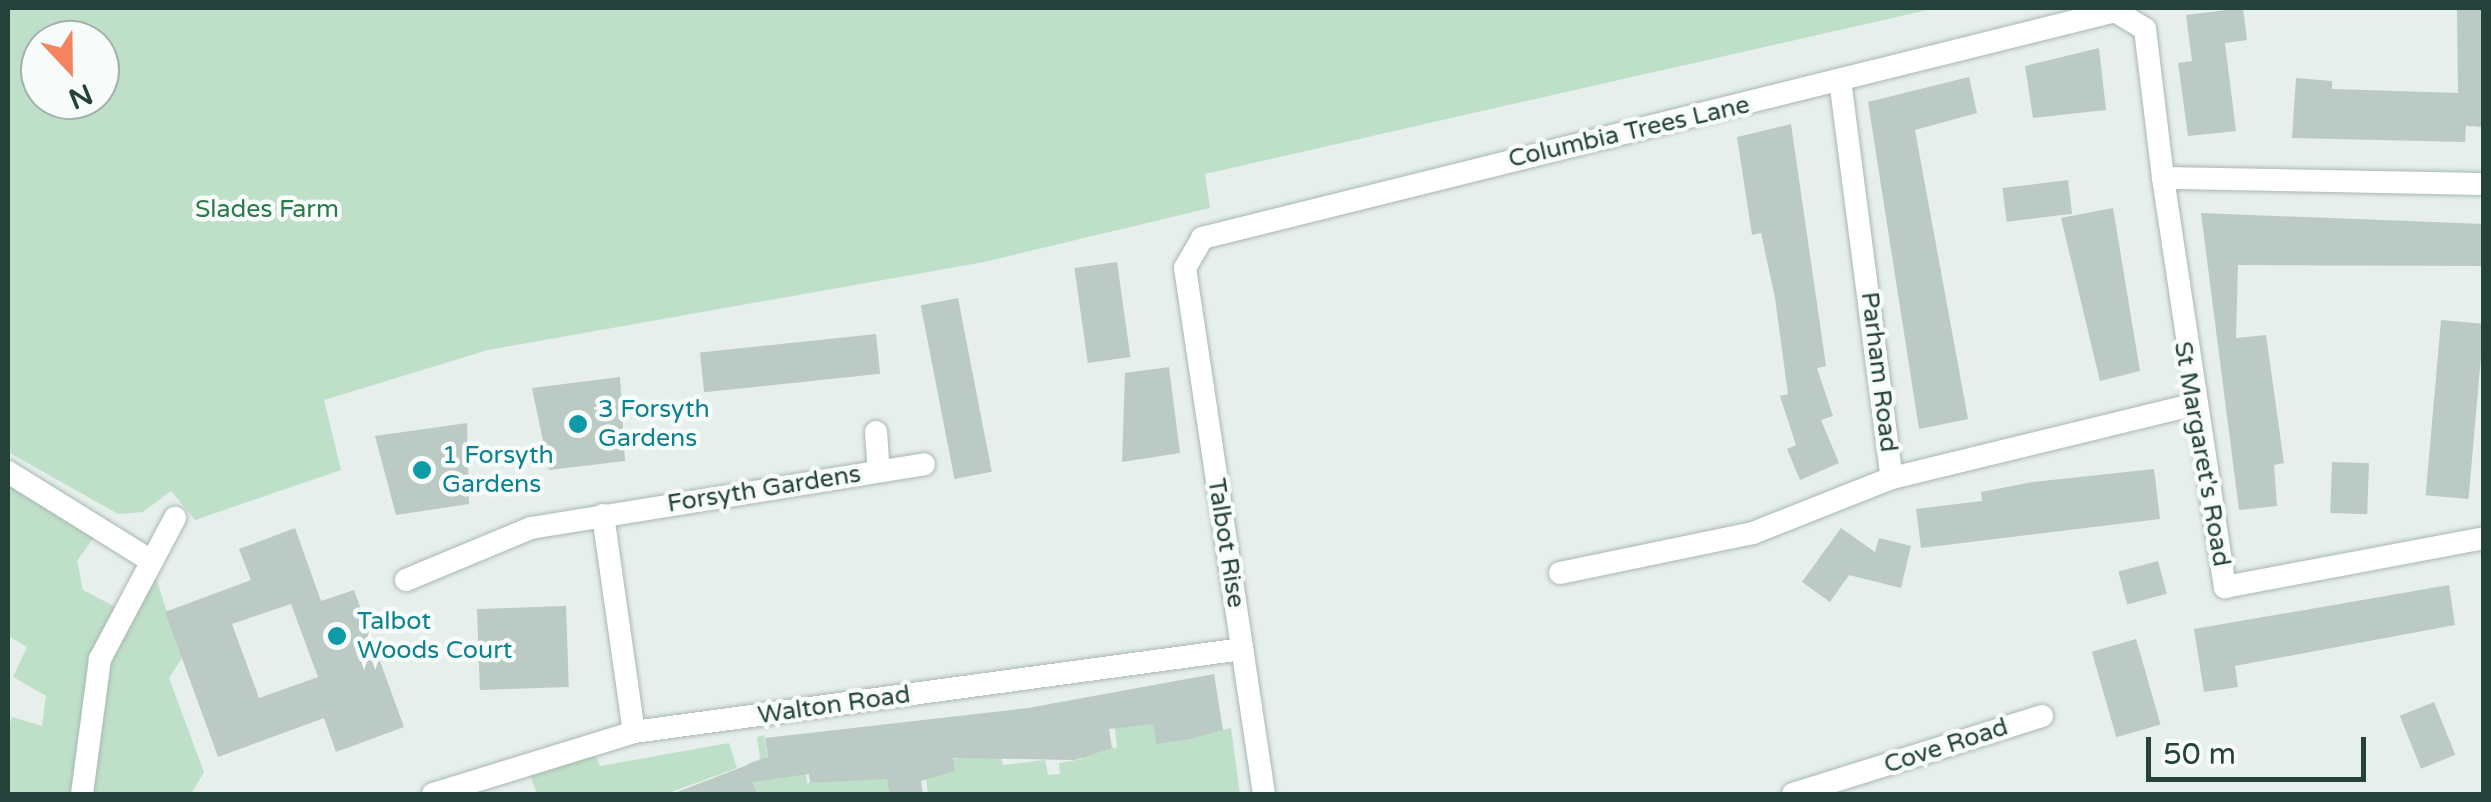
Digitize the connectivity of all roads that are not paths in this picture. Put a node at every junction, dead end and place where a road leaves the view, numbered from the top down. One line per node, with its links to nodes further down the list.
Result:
1 (2129, 12): 2 (street, Columbia Trees Lane); 3 (street, St Margaret's Road)
2 (1840, 80): 5 (street, Columbia Trees Lane); 11 (street, Parham Road)
3 (2162, 178): 4 (street); 6 (street, St Margaret's Road)
4 (2484, 184)
5 (1188, 292): 18 (street, Talbot Rise)
6 (2191, 405): 11 (street, Parham Road); 14 (street, St Margaret's Road)
7 (876, 432): 9 (street)
8 (924, 464): 9 (street, Forsyth Gardens)
9 (879, 471): 12 (street, Forsyth Gardens)
10 (8, 472): 15 (street)
11 (1892, 478): 16 (street)
12 (603, 515): 17 (street, Forsyth Gardens); 20 (street)
13 (175, 518): 15 (street)
14 (2484, 538)
15 (150, 560): 21 (street)
16 (1560, 573)
17 (406, 580)
18 (1242, 649): 20 (street, Walton Road); 23 (street, Talbot Rise)
19 (2042, 716): 24 (street, Cove Road)
20 (634, 732): 22 (street, Walton Road)
21 (82, 794)
22 (433, 794)
23 (1264, 794)
24 (1793, 794)

